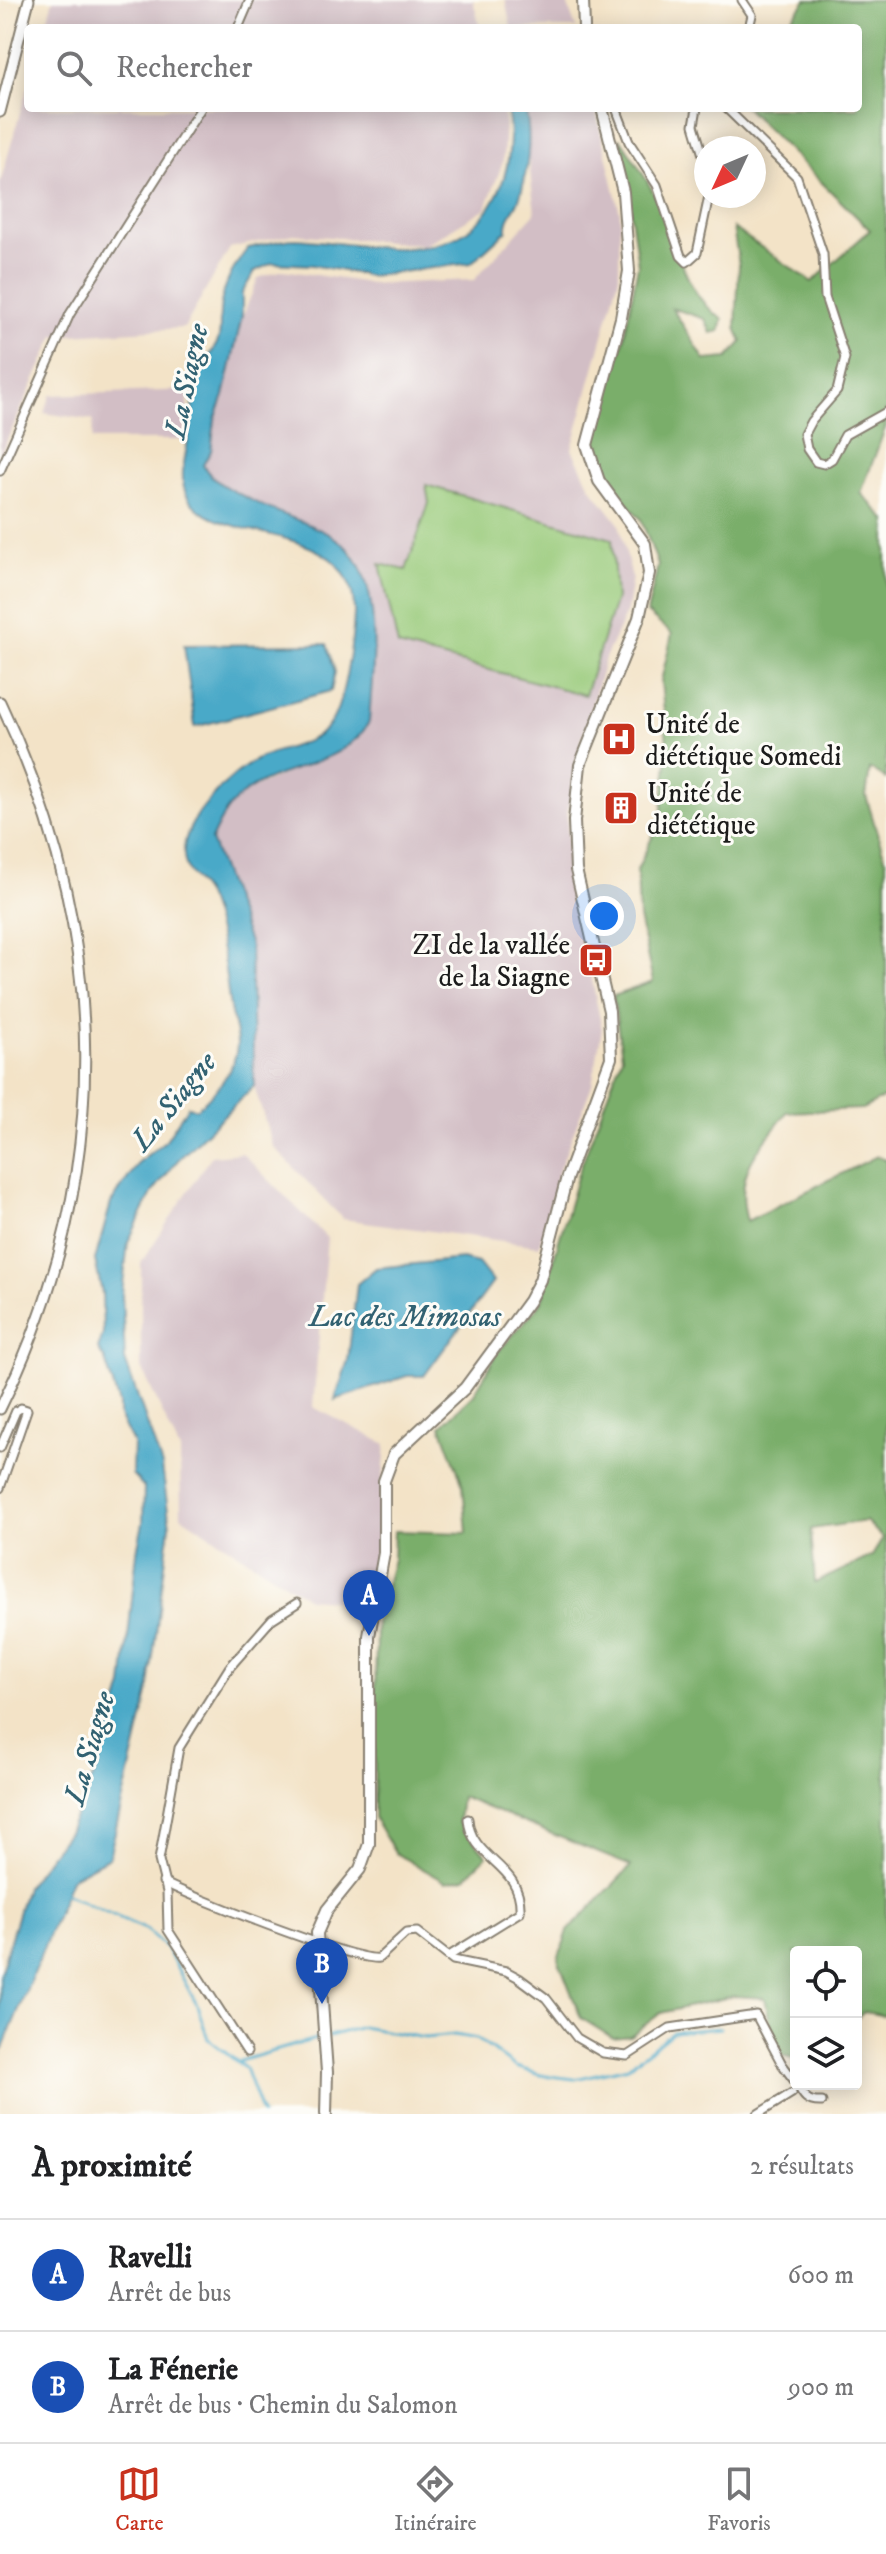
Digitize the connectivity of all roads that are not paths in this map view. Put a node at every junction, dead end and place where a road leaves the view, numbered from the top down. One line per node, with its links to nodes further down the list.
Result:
1 (29, 0): 8 (street)
2 (250, 0): 5 (street)
3 (583, 0): 6 (main road)
4 (742, 0): 7 (street)
5 (240, 24)
6 (584, 24)
7 (750, 24)
8 (0, 112)
9 (198, 112): 17 (street)
10 (603, 112): 25 (main road)
11 (618, 112): 15 (street)
12 (696, 112): 14 (street)
13 (730, 112): 16 (street)
14 (697, 136)
15 (706, 208)
16 (886, 412)
17 (0, 471)
18 (0, 702): 19 (street)
19 (0, 1409)
20 (0, 1448): 21 (street)
21 (0, 1488)
22 (297, 1603): 24 (street)
23 (468, 1819): 26 (street)
24 (163, 1882): 25 (street); 27 (street)
25 (316, 1944): 26 (street); 32 (main road)
26 (449, 1956): 28 (street)
27 (247, 2052)
28 (790, 2075)
29 (800, 2090): 31 (street)
30 (792, 2093): 33 (street)
31 (822, 2102)
32 (326, 2114)
33 (758, 2114)

